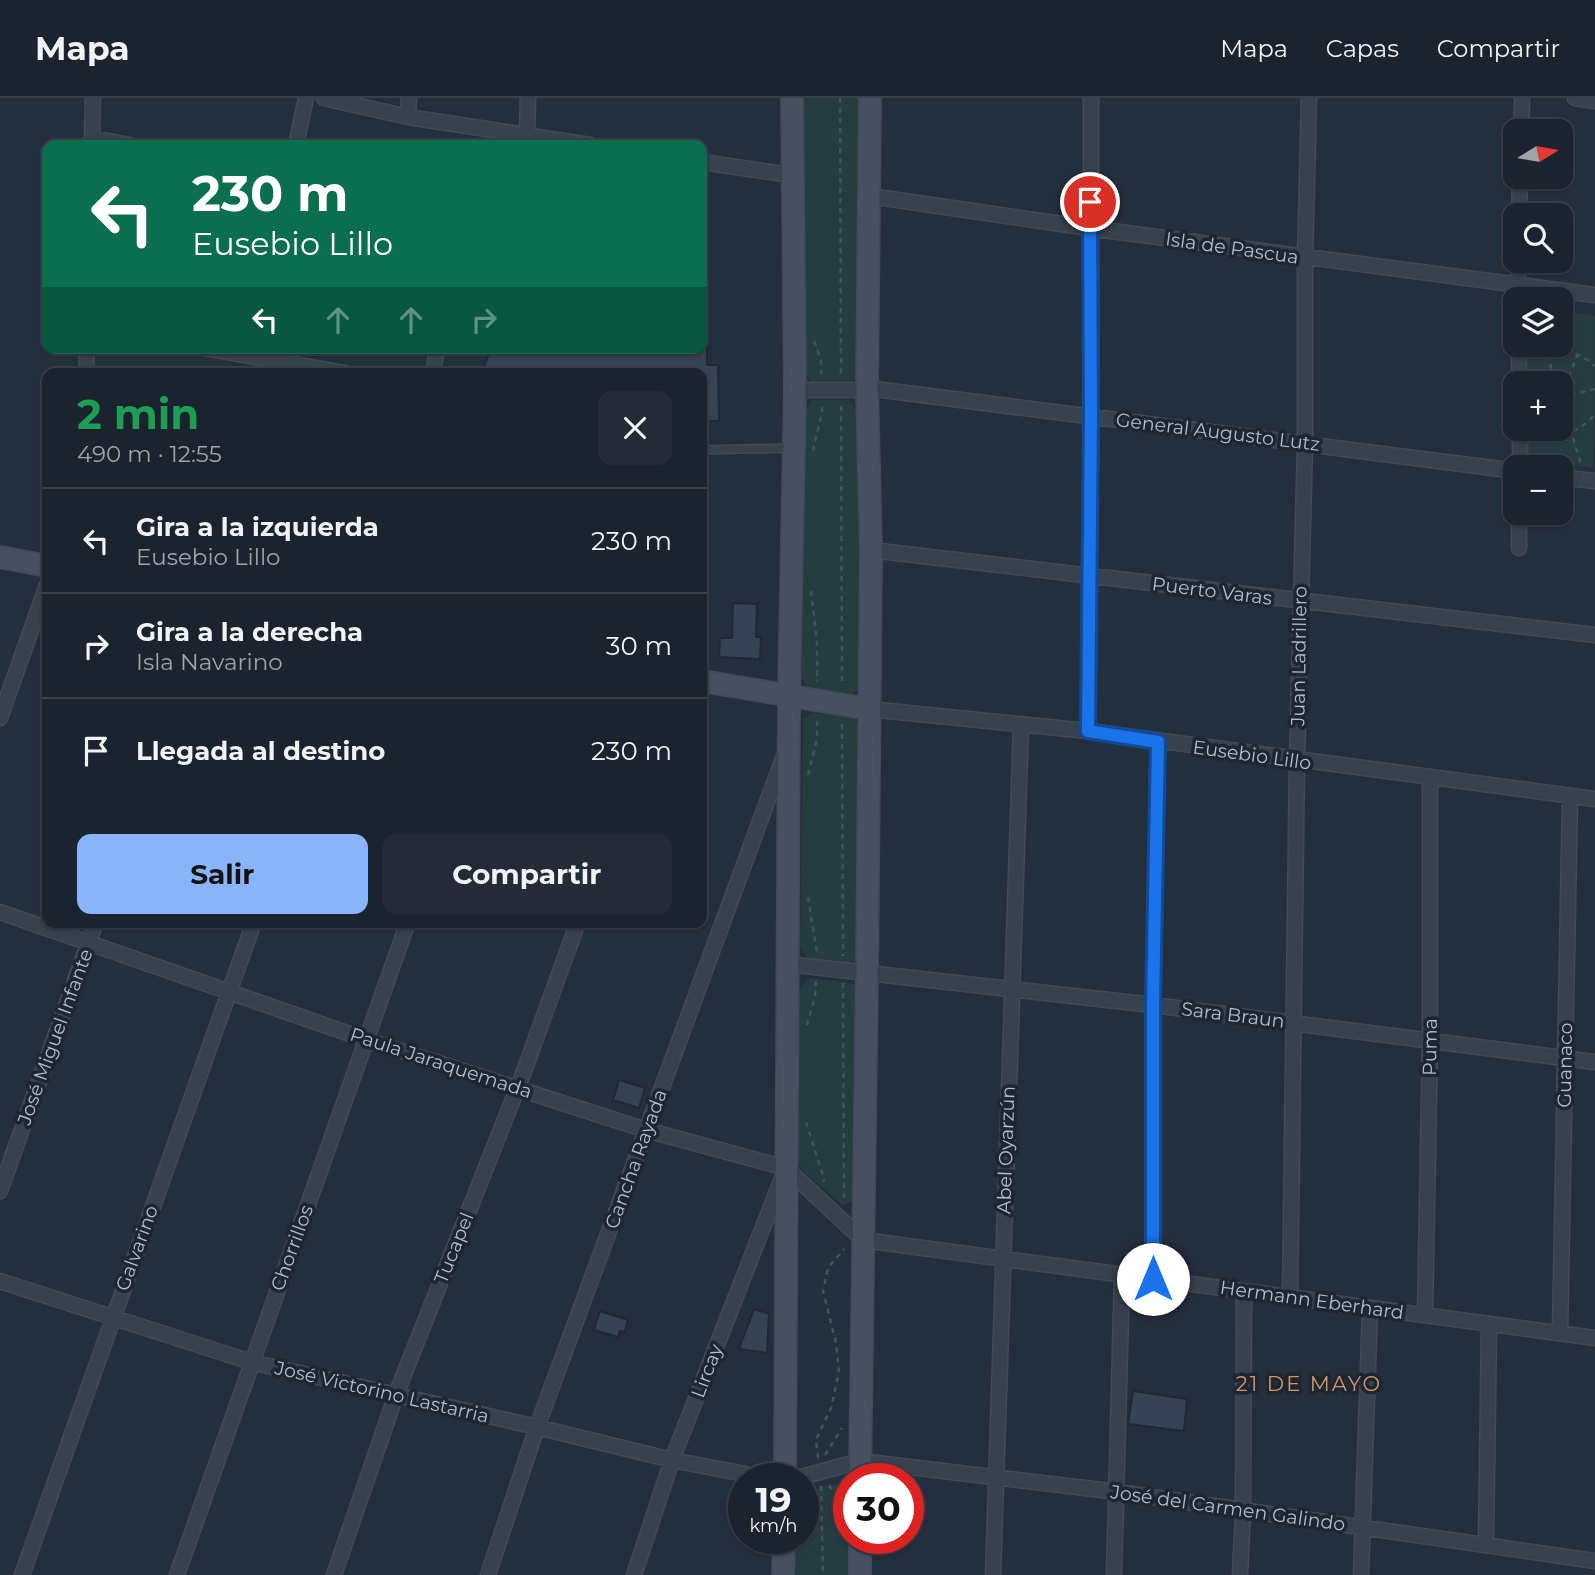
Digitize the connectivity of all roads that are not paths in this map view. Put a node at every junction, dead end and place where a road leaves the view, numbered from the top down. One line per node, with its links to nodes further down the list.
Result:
1 (93, 98): 17 (street)
2 (306, 98): 18 (street)
3 (324, 98): 13 (street)
4 (409, 98): 13 (street)
5 (528, 98): 16 (street)
6 (792, 98): 22 (main road)
7 (870, 98): 23 (main road)
8 (1091, 98): 24 (street)
9 (1309, 98): 25 (street, Juan Ladrillero)
10 (1522, 98): 14 (street)
11 (1575, 98): 12 (street)
12 (1595, 101)
13 (408, 117): 15 (street)
14 (1521, 119)
15 (480, 129): 16 (street); 19 (street)
16 (527, 136): 20 (street)
17 (92, 140)
18 (297, 140)
19 (477, 140)
20 (555, 140)
21 (707, 163): 22 (street)
22 (791, 174): 36 (main road)
23 (870, 196): 24 (street, Isla de Pascua); 35 (main road)
24 (1089, 229): 25 (street, Isla de Pascua); 37 (street)
25 (1305, 258): 26 (street, Isla de Pascua); 38 (street, Juan Ladrillero)
26 (1503, 290)
27 (1573, 294): 28 (street, Isla de Pascua)
28 (1595, 295)
29 (236, 354): 32 (street)
30 (250, 354): 32 (street)
31 (266, 354): 32 (street)
32 (257, 358): 33 (street); 34 (street)
33 (255, 368)
34 (316, 368)
35 (867, 388): 36 (street, General Augusto Lutz); 37 (street, General Augusto Lutz); 44 (main road)
36 (794, 390): 39 (main road)
37 (1091, 416): 38 (street, General Augusto Lutz); 47 (street)
38 (1306, 443): 41 (street, General Augusto Lutz); 49 (street, Juan Ladrillero)
39 (793, 448): 40 (lane); 52 (main road)
40 (707, 450)
41 (1503, 469)
42 (1519, 525): 43 (street)
43 (1519, 548)
44 (871, 550): 47 (street, Puerto Varas); 53 (main road)
45 (0, 557): 46 (main road)
46 (42, 565)
47 (1089, 575): 49 (street, Puerto Varas); 56 (street)
48 (42, 599): 54 (street)
49 (1300, 602): 50 (street, Puerto Varas); 59 (street, Juan Ladrillero)
50 (1595, 635)
51 (707, 682): 52 (main road, Eusebio Lillo)
52 (789, 695): 53 (main road, Eusebio Lillo); 58 (main road)
53 (869, 709): 55 (street, Eusebio Lillo); 72 (main road)
54 (0, 718)
55 (1021, 724): 56 (street, Eusebio Lillo); 73 (street, Abel Oyarzún)
56 (1088, 731): 57 (street, Eusebio Lillo)
57 (1158, 742): 59 (street, Eusebio Lillo); 75 (street)
58 (788, 745): 71 (main road); 82 (street, Cancha Rayada)
59 (1297, 761): 60 (street, Eusebio Lillo); 76 (street, Juan Ladrillero)
60 (1430, 778): 61 (street, Eusebio Lillo); 78 (street, Puma)
61 (1570, 796): 62 (street, Eusebio Lillo); 79 (street, Guanaco)
62 (1595, 799)
63 (0, 912): 64 (street, Paula Jaraquemada)
64 (42, 927)
65 (44, 928): 70 (street, Paula Jaraquemada)
66 (94, 928): 70 (street, José Miguel Infante)
67 (252, 928): 74 (street, Galvarino)
68 (406, 928): 77 (street, Chorrillos)
69 (576, 928): 81 (street, Tucapel)
70 (89, 944): 74 (street, Paula Jaraquemada); 84 (street, José Miguel Infante)
71 (787, 964): 72 (street, Sara Braun); 83 (main road)
72 (867, 973): 73 (street, Sara Braun); 85 (main road)
73 (1011, 988): 75 (street, Sara Braun); 86 (street, Abel Oyarzún)
74 (229, 991): 77 (street, Paula Jaraquemada); 94 (street, Galvarino)
75 (1153, 1005): 76 (street, Sara Braun); 88 (street)
76 (1293, 1022): 78 (street, Sara Braun); 91 (street, Juan Ladrillero)
77 (367, 1040): 81 (street, Paula Jaraquemada); 98 (street, Chorrillos)
78 (1430, 1041): 79 (street, Sara Braun); 93 (street, Puma)
79 (1564, 1058): 80 (street, Sara Braun); 96 (street, Guanaco)
80 (1595, 1062)
81 (517, 1088): 82 (street, Paula Jaraquemada); 99 (street, Tucapel)
82 (646, 1130): 83 (street, Paula Jaraquemada); 100 (street, Cancha Rayada)
83 (786, 1168): 85 (street, Paula Jaraquemada); 101 (street, Lircay); 102 (main road)
84 (0, 1191)
85 (853, 1247): 86 (street, Hermann Eberhard); 103 (main road)
86 (1002, 1259): 87 (street, Hermann Eberhard); 106 (street, Abel Oyarzún)
87 (1122, 1275): 88 (street, Hermann Eberhard); 107 (street)
88 (1153, 1279): 90 (street, Hermann Eberhard)
89 (0, 1281): 94 (street, José Victorino Lastarria)
90 (1244, 1291): 91 (street, Hermann Eberhard); 108 (street)
91 (1290, 1297): 92 (street, Hermann Eberhard)
92 (1370, 1308): 93 (street, Hermann Eberhard); 109 (street)
93 (1425, 1315): 95 (street, Hermann Eberhard)
94 (113, 1318): 98 (street, José Victorino Lastarria); 114 (street, Galvarino)
95 (1489, 1324): 96 (street, Hermann Eberhard); 110 (street)
96 (1560, 1333): 97 (street, Hermann Eberhard)
97 (1595, 1338)
98 (251, 1362): 99 (street, José Victorino Lastarria); 115 (street, Chorrillos)
99 (396, 1396): 100 (street, José Victorino Lastarria); 116 (street, Tucapel)
100 (537, 1427): 101 (street, José Victorino Lastarria); 117 (street, Cancha Rayada)
101 (672, 1460): 104 (street, José Victorino Lastarria); 118 (street, Lircay)
102 (785, 1463)
103 (860, 1463)
104 (728, 1471)
105 (924, 1473): 106 (street, José del Carmen Galindo)
106 (998, 1476): 107 (street, José del Carmen Galindo); 121 (street, Abel Oyarzún)
107 (1118, 1492): 108 (street, José del Carmen Galindo); 122 (street)
108 (1243, 1510): 109 (street, José del Carmen Galindo); 123 (street)
109 (1363, 1526): 110 (street, José del Carmen Galindo); 124 (street)
110 (1486, 1544): 113 (street, José del Carmen Galindo)
111 (784, 1554): 119 (main road)
112 (857, 1554): 120 (main road)
113 (1595, 1560)
114 (22, 1575)
115 (177, 1575)
116 (334, 1575)
117 (488, 1575)
118 (634, 1575)
119 (783, 1575)
120 (860, 1575)
121 (993, 1575)
122 (1114, 1575)
123 (1240, 1575)
124 (1361, 1575)

